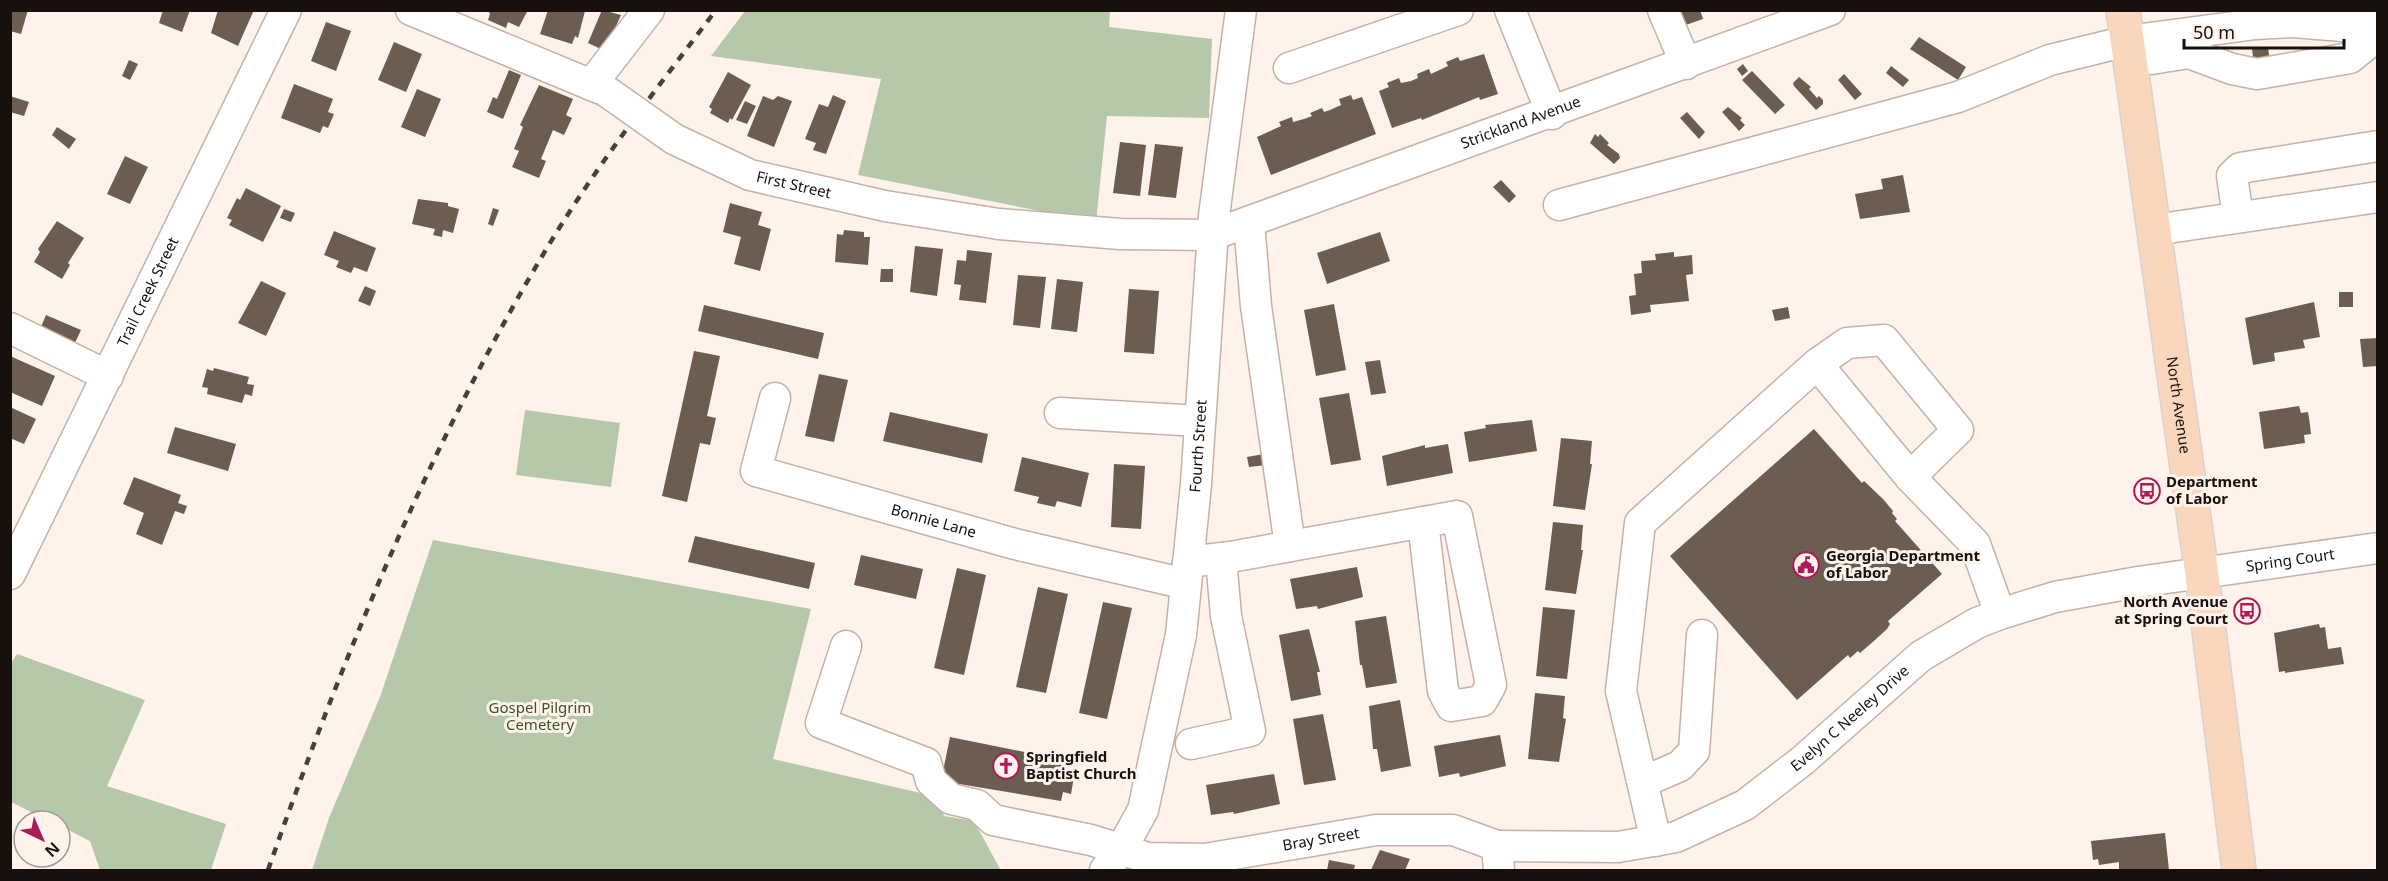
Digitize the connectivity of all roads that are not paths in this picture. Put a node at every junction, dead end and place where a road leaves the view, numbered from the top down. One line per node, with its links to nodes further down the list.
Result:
1 (286, 10): 28 (street, Trail Creek Street)
2 (650, 10): 17 (street)
3 (1241, 10): 25 (street, Fourth Street)
4 (1458, 10): 16 (street)
5 (1510, 10): 18 (street)
6 (1664, 10): 15 (street)
7 (1830, 10): 9 (street, Strickland Avenue)
8 (418, 12): 17 (street, First Street)
9 (1799, 16): 15 (street, Strickland Avenue)
10 (2378, 25): 14 (street)
11 (2378, 30): 14 (street)
12 (2378, 35): 14 (street)
13 (2127, 38): 14 (street); 14 (street); 21 (street); 24 (main road, North Avenue)
14 (2300, 43)
15 (1686, 64): 18 (street, Strickland Avenue)
16 (1289, 68)
17 (599, 88): 25 (street, First Street, bridge)
18 (1552, 114): 23 (street, Strickland Avenue)
19 (2378, 146): 22 (street)
20 (2378, 197): 22 (street)
21 (1559, 205)
22 (2238, 217): 24 (street)
23 (1249, 223): 25 (street, Strickland Avenue); 34 (street)
24 (2154, 230): 39 (main road, North Avenue)
25 (1212, 235): 31 (street, Fourth Street)
26 (10, 328): 28 (street)
27 (1817, 364): 32 (street); 32 (street); 44 (street)
28 (108, 376): 37 (street, Trail Creek Street)
29 (775, 398): 38 (street, Bonnie Lane)
30 (1060, 413): 31 (street)
31 (1200, 421): 38 (street, Fourth Street)
32 (1910, 477): 40 (street)
33 (1423, 522): 33 (street); 34 (street)
34 (1290, 546): 36 (street)
35 (2378, 548): 39 (street, Spring Court)
36 (1221, 559): 38 (street); 43 (street)
37 (12, 569)
38 (1187, 573): 47 (street, Fourth Street)
39 (2202, 574): 40 (street, Evelyn C Neeley Drive); 48 (main road, North Avenue)
40 (2000, 614): 45 (street, Evelyn C Neeley Drive)
41 (1702, 635): 44 (street)
42 (846, 646): 47 (street, Bray Street)
43 (1191, 744)
44 (1643, 782): 45 (street)
45 (1656, 841): 46 (street, Evelyn C Neeley Drive)
46 (1498, 858): 47 (street, Bray Street)
47 (1113, 859)
48 (2239, 870)

